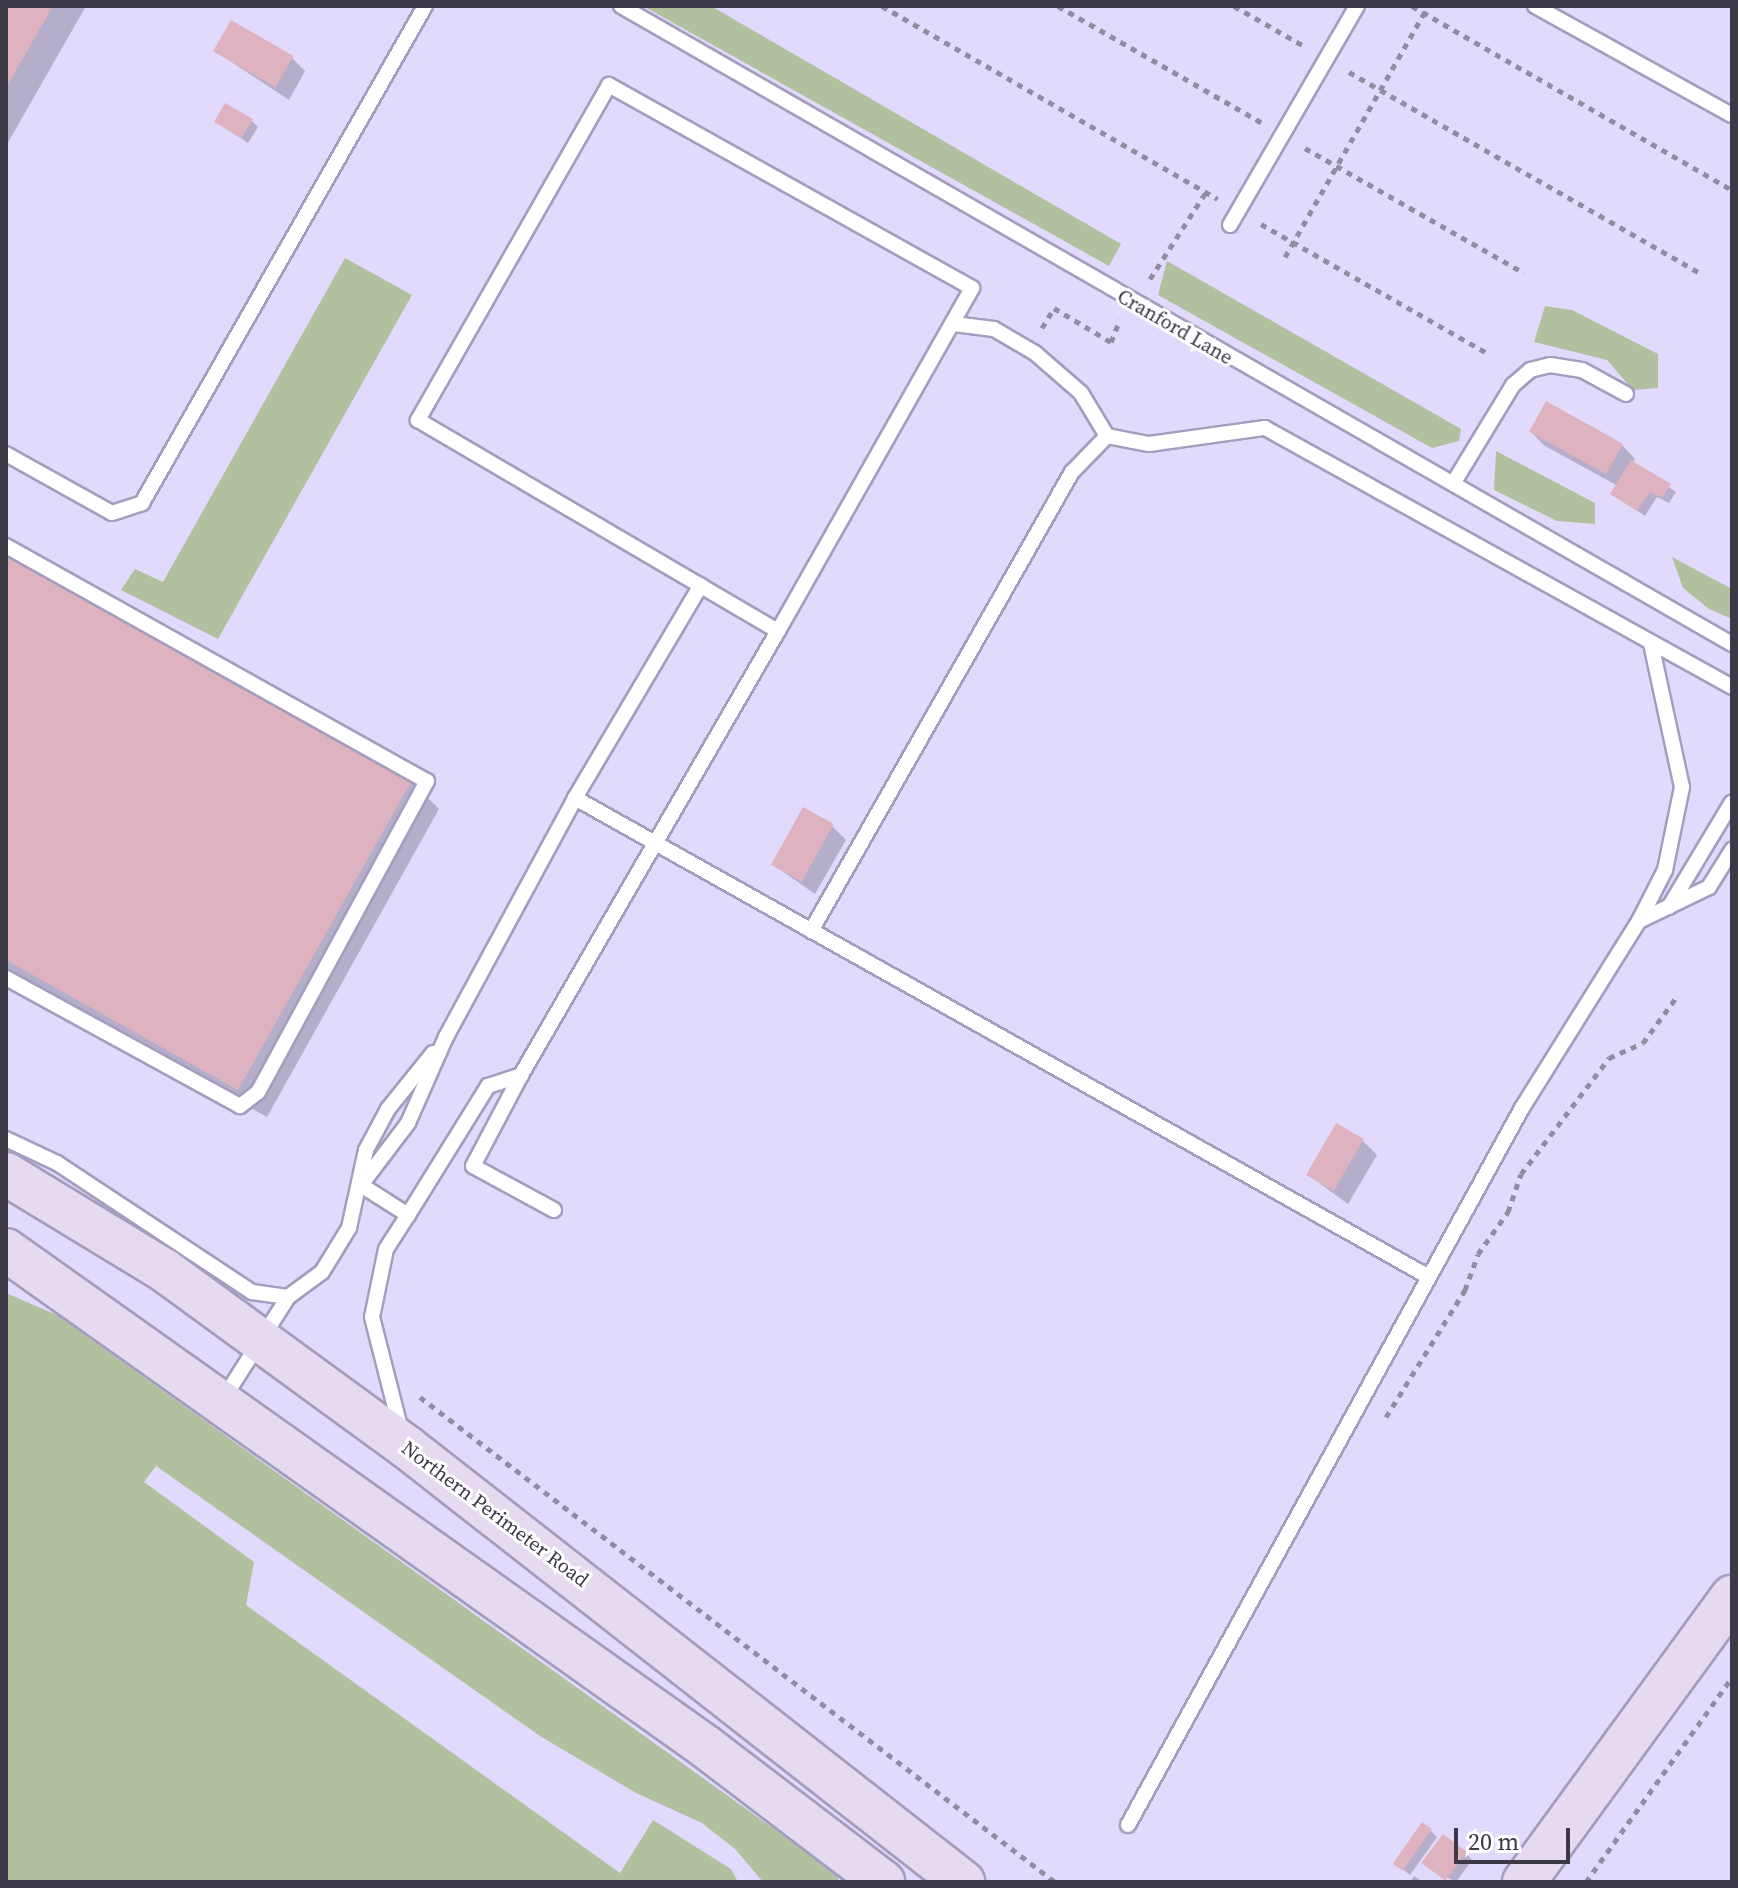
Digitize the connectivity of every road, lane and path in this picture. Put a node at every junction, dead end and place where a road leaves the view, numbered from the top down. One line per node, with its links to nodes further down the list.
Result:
1 (425, 6): 23 (lane)
2 (621, 6): 24 (lane, Cranford Lane)
3 (882, 6): 14 (path)
4 (1234, 6): 10 (path)
5 (1357, 6): 10 (lane)
6 (1412, 6): 9 (path)
7 (1428, 6): 9 (path)
8 (1535, 6): 12 (lane)
9 (1424, 13): 11 (path); 13 (path)
10 (1326, 59): 11 (path); 14 (lane)
11 (1381, 90): 16 (path); 18 (path)
12 (1732, 115)
13 (1732, 190)
14 (1239, 211): 15 (lane); 16 (path)
15 (1230, 225)
16 (1294, 242): 17 (path); 20 (path)
17 (1285, 257)
18 (1700, 273)
19 (954, 324): 22 (lane); 26 (lane); 27 (lane)
20 (1489, 354)
21 (1626, 394): 24 (lane)
22 (1107, 436): 28 (lane); 37 (lane)
23 (6, 454)
24 (1454, 482): 29 (lane, Cranford Lane)
25 (6, 546): 38 (lane)
26 (701, 585): 27 (lane); 31 (lane)
27 (778, 631): 33 (lane)
28 (1651, 644): 30 (lane); 36 (lane)
29 (1732, 644)
30 (1732, 687)
31 (575, 798): 33 (lane); 40 (lane)
32 (1732, 802): 35 (lane)
33 (654, 842): 37 (lane); 41 (lane)
34 (1732, 850): 35 (lane)
35 (1669, 907): 36 (lane)
36 (1639, 921): 48 (lane)
37 (811, 931): 48 (lane)
38 (6, 978)
39 (1678, 995): 52 (path)
40 (446, 1037): 44 (lane); 44 (lane)
41 (521, 1075): 45 (lane); 46 (lane)
42 (6, 1139): 49 (lane)
43 (6, 1174): 50 (street, Northern Perimeter Road)
44 (361, 1185): 46 (lane); 49 (lane)
45 (554, 1210)
46 (408, 1215): 54 (lane)
47 (6, 1250): 53 (street)
48 (1429, 1277): 52 (lane)
49 (288, 1297): 50 (lane)
50 (262, 1342): 53 (lane); 54 (street, Northern Perimeter Road)
51 (415, 1385): 60 (path)
52 (1360, 1400): 57 (lane)
53 (222, 1401): 58 (street)
54 (408, 1448): 59 (street, Northern Perimeter Road)
55 (1732, 1597): 61 (street)
56 (1732, 1677): 62 (path)
57 (1128, 1825)
58 (883, 1882)
59 (963, 1882)
60 (1055, 1882)
61 (1524, 1882)
62 (1586, 1882)

